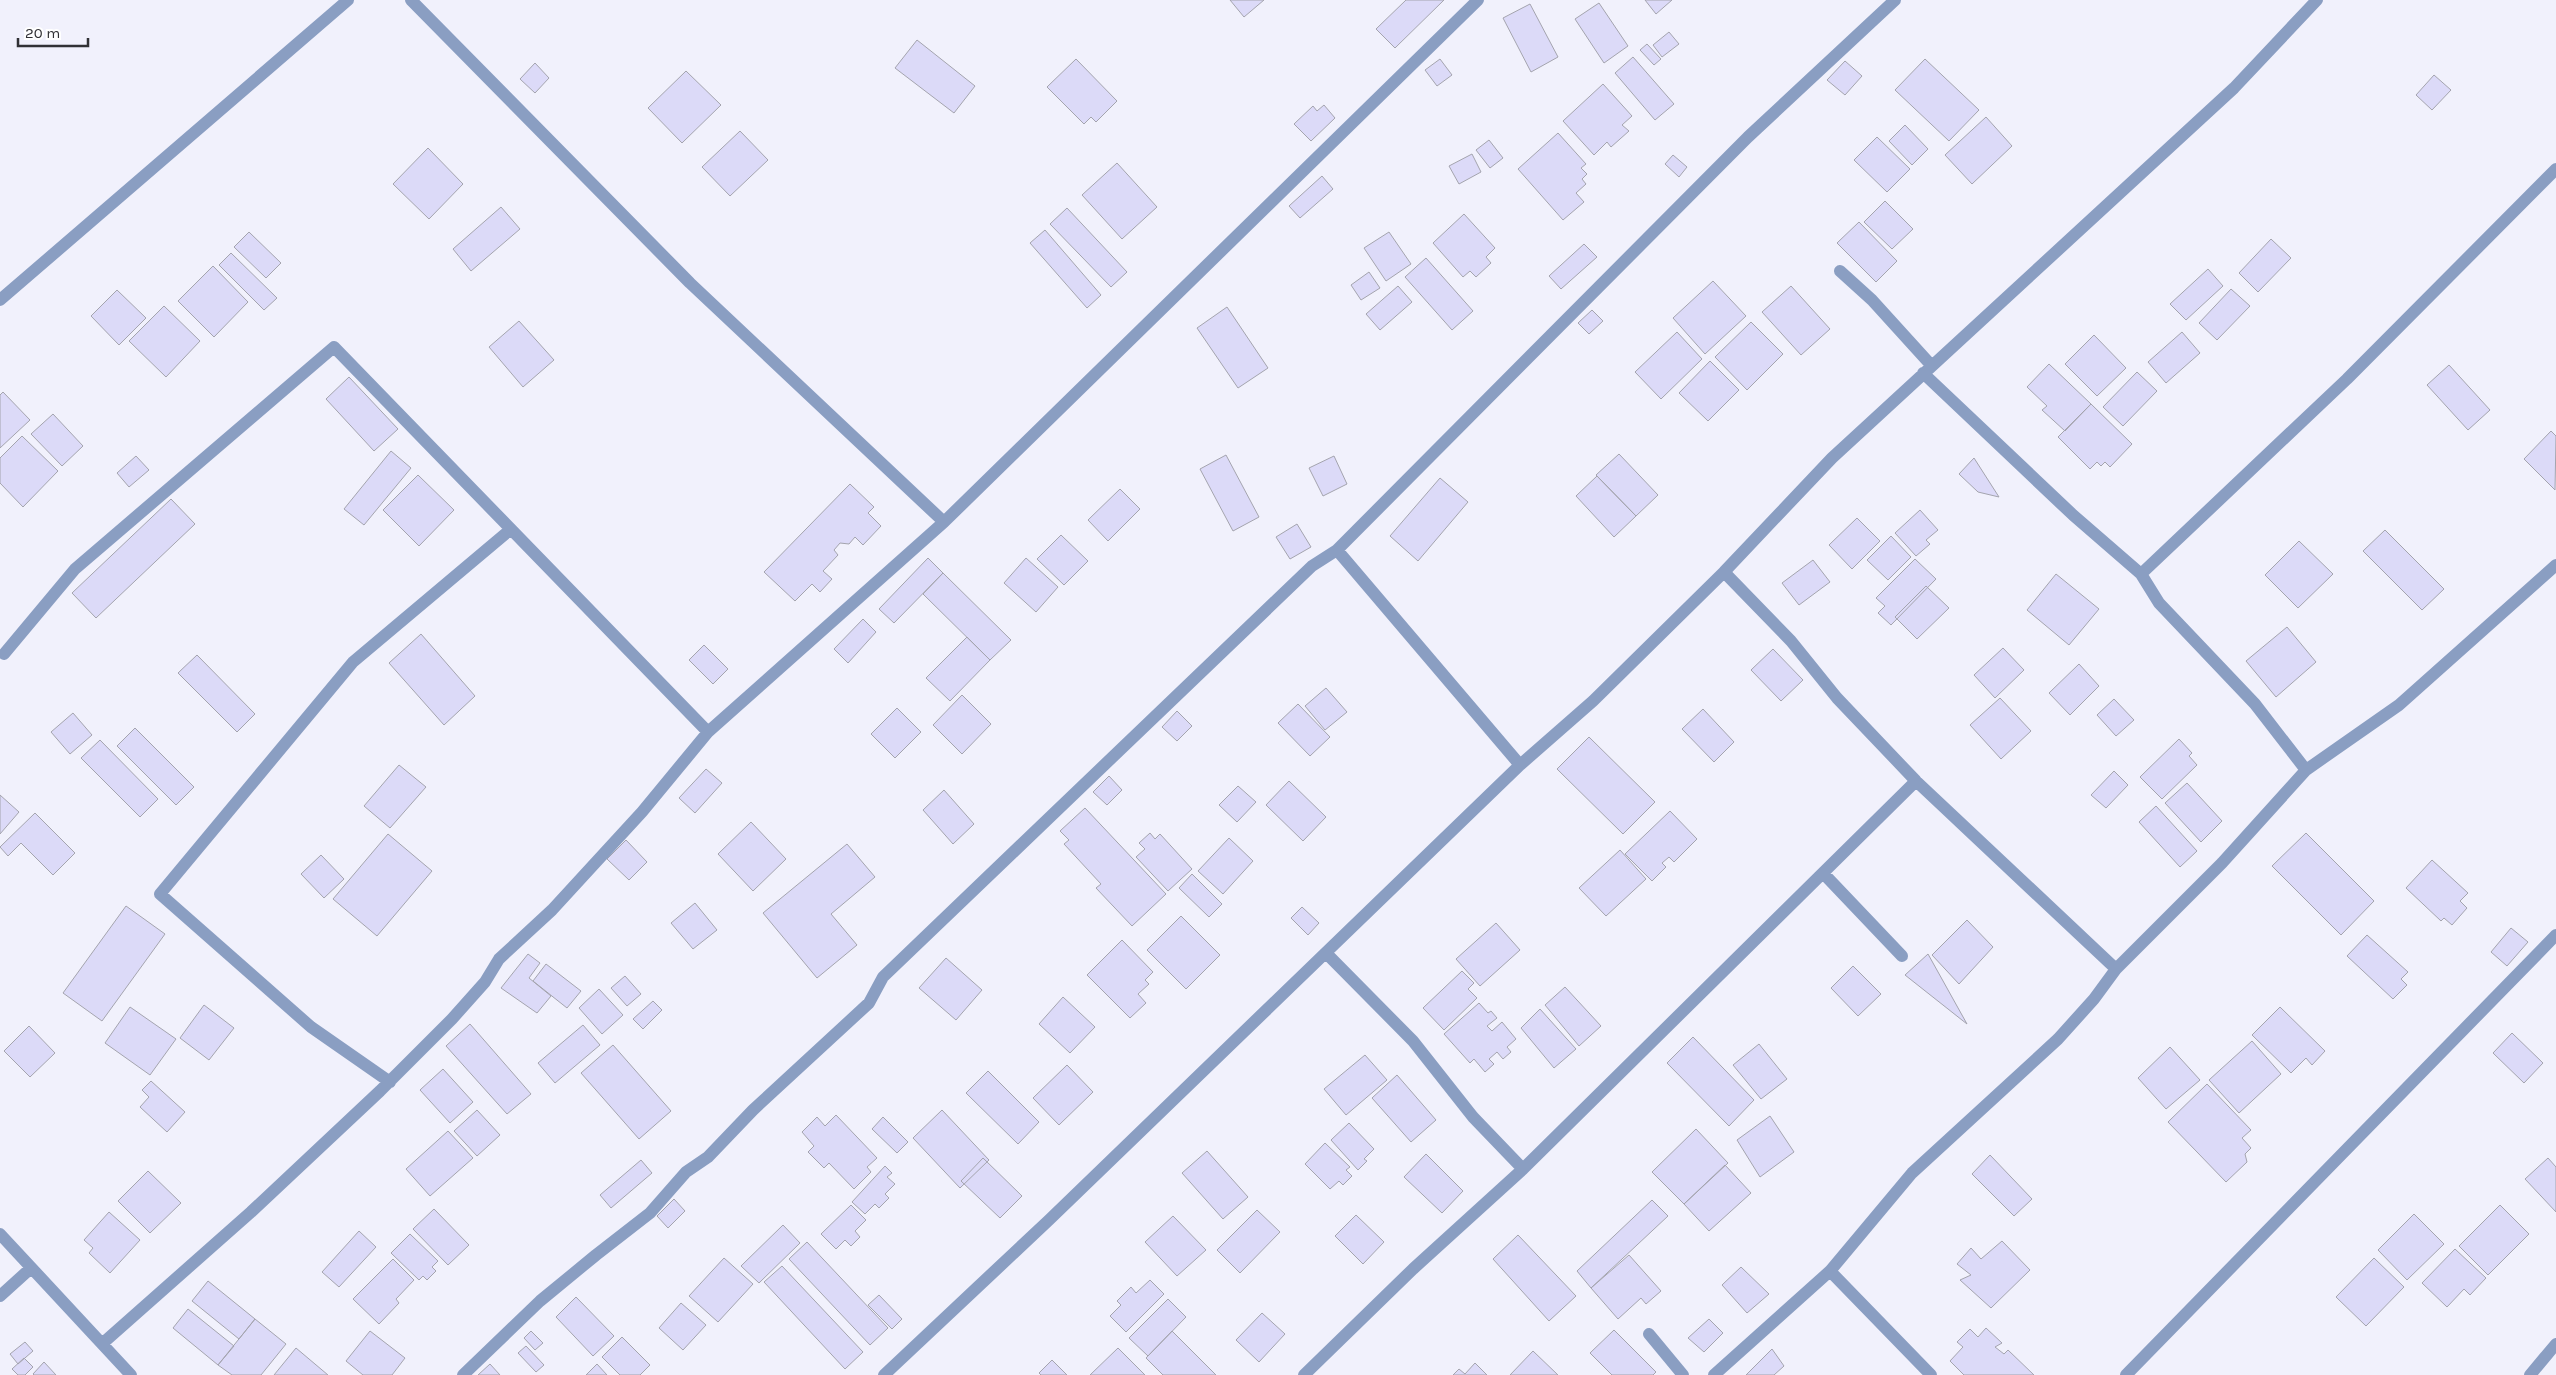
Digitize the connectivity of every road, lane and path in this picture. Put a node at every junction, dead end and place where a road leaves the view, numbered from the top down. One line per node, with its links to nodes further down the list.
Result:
1 (348, 0): 8 (street)
2 (411, 0): 10 (street)
3 (1478, 0): 10 (street)
4 (1895, 0): 12 (street)
5 (2317, 0): 9 (street)
6 (2556, 169): 15 (street)
7 (1840, 271): 9 (street)
8 (0, 300)
9 (1927, 369): 14 (street); 15 (street)
10 (944, 522): 17 (street)
11 (511, 529): 16 (street); 17 (street); 26 (street)
12 (1337, 550): 18 (street); 36 (street)
13 (2556, 564): 19 (street)
14 (1724, 572): 18 (street); 20 (street)
15 (2141, 574): 19 (street)
16 (4, 654)
17 (708, 732): 26 (street)
18 (1520, 765): 23 (street)
19 (2306, 770): 25 (street)
20 (1916, 781): 21 (street); 25 (street)
21 (1823, 873): 24 (street); 27 (street)
22 (2556, 935): 42 (street)
23 (1326, 953): 27 (street); 37 (street)
24 (1902, 956)
25 (2116, 969): 30 (street)
26 (390, 1082): 33 (street)
27 (1523, 1169): 38 (street)
28 (0, 1234): 29 (street)
29 (31, 1268): 31 (street); 33 (street)
30 (1830, 1271): 40 (street); 41 (street)
31 (0, 1296)
32 (1649, 1334): 39 (street)
33 (103, 1343): 35 (street)
34 (2556, 1344): 43 (street)
35 (131, 1375)
36 (463, 1375)
37 (884, 1375)
38 (1304, 1375)
39 (1683, 1375)
40 (1714, 1375)
41 (1931, 1375)
42 (2126, 1375)
43 (2530, 1375)

